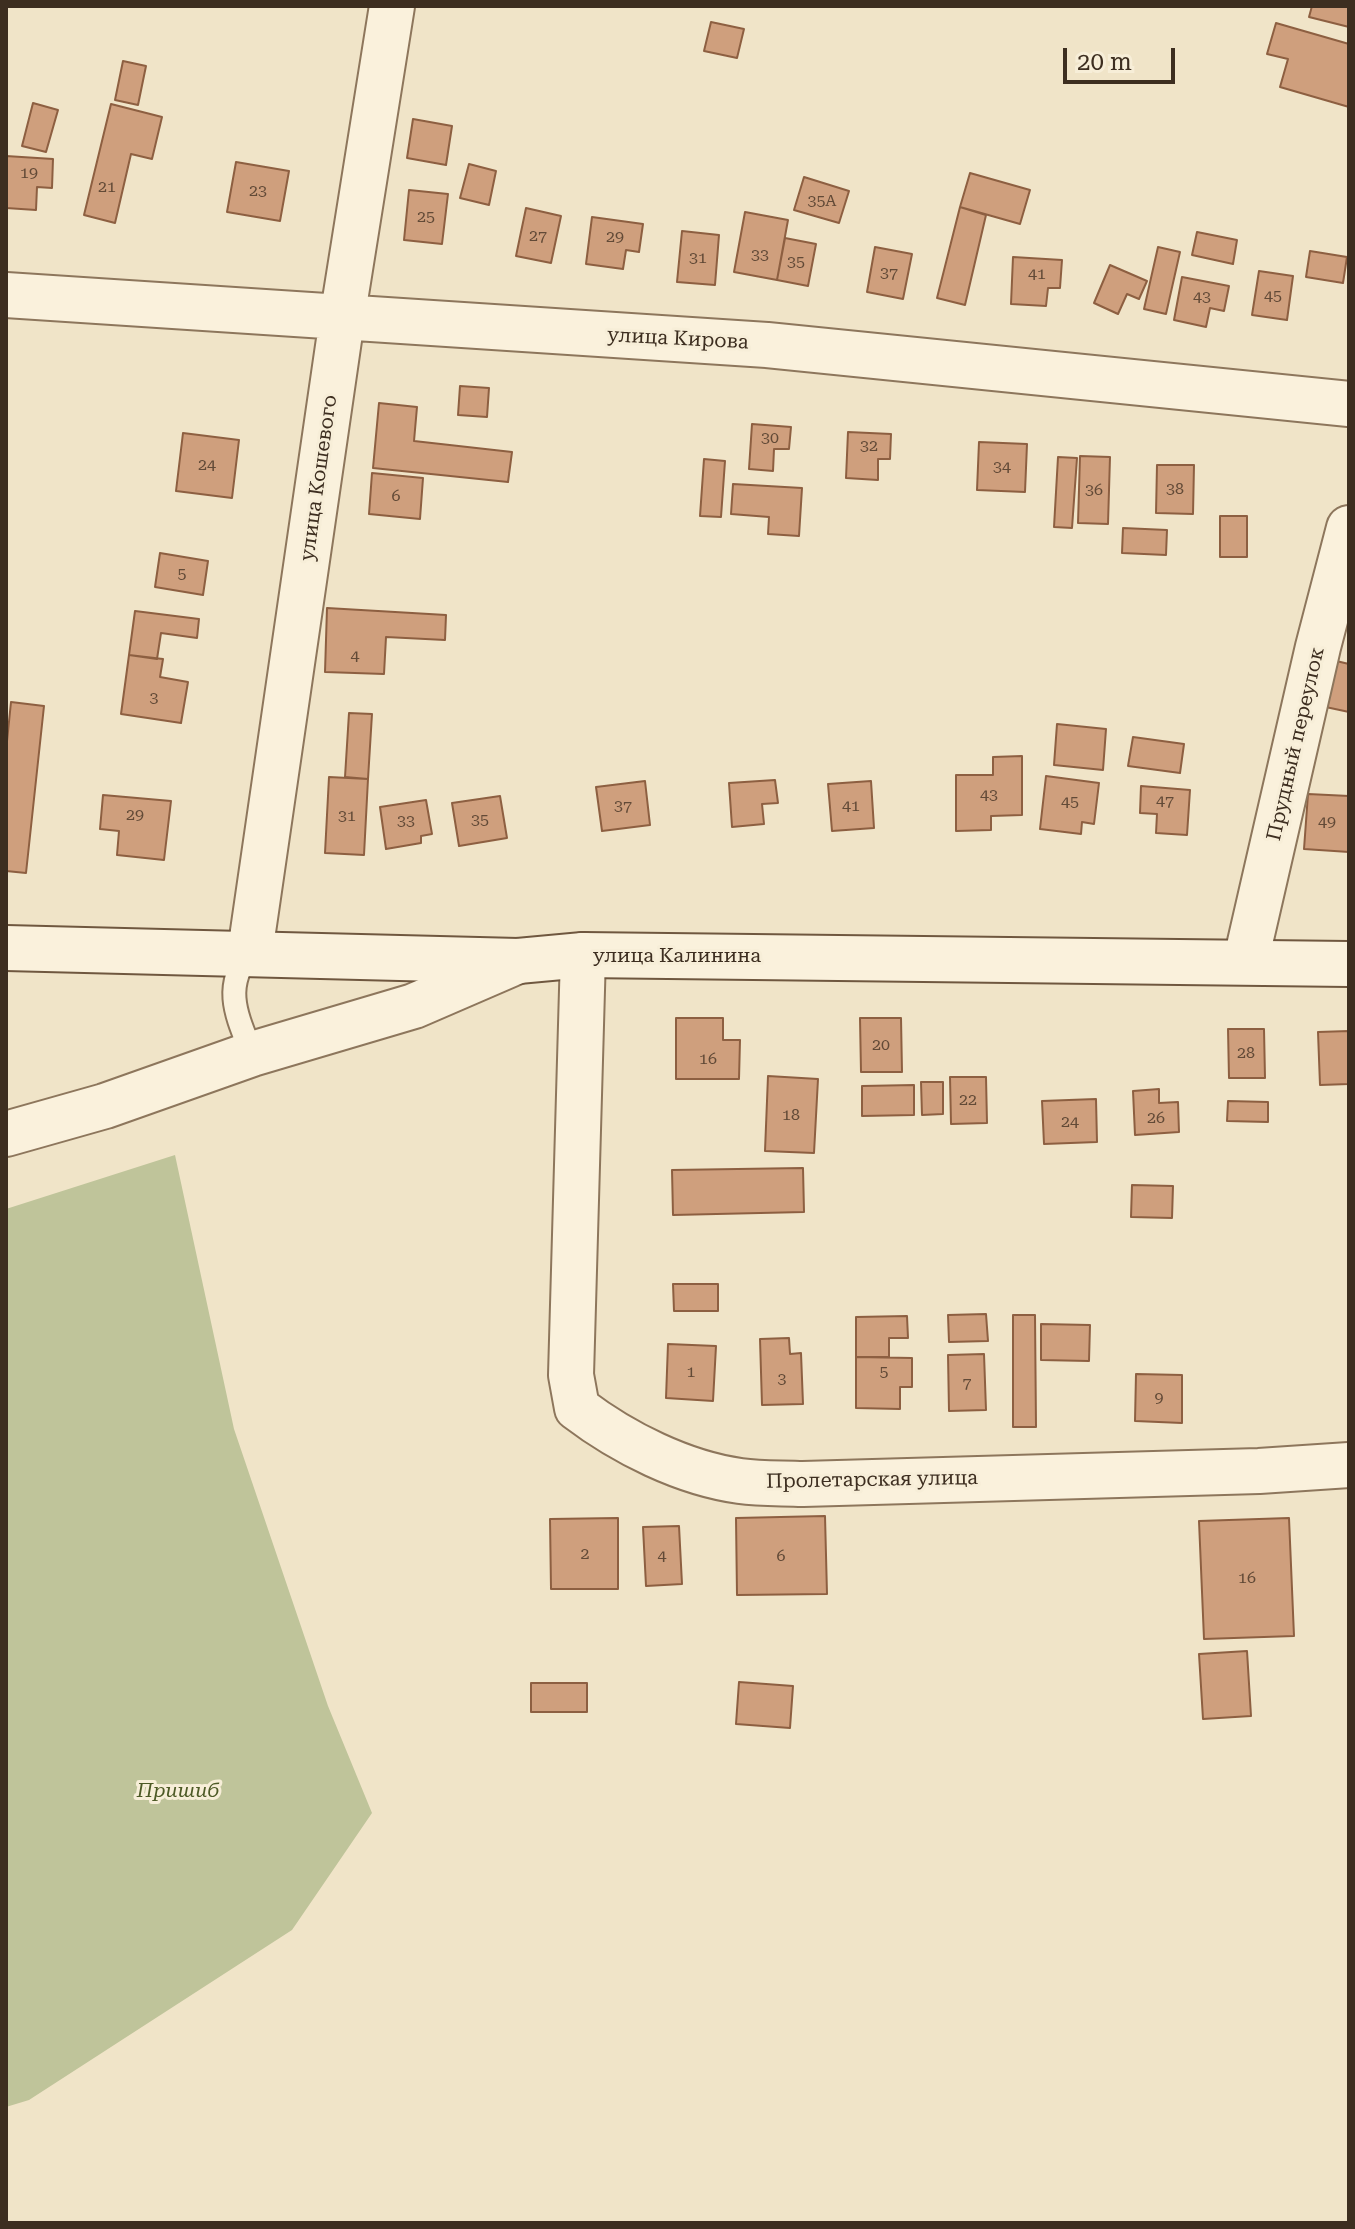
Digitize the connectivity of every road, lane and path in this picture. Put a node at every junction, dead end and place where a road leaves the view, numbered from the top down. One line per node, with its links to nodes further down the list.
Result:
1 (392, 6): 3 (street, улица Кошевого)
2 (6, 295): 3 (street, улица Кирова)
3 (342, 319): 4 (street, улица Кирова); 7 (street, улица Кошевого)
4 (1349, 404)
5 (1349, 528): 9 (street, Прудный переулок)
6 (6, 948): 7 (street, улица Калинина)
7 (250, 952): 10 (street, улица Калинина); 12 (lane)
8 (583, 955): 9 (street, улица Калинина); 10 (street, улица Калинина); 14 (street, Пролетарская улица)
9 (1246, 960): 11 (street, улица Калинина)
10 (518, 961): 12 (street)
11 (1349, 964)
12 (252, 1054): 13 (street)
13 (6, 1134)
14 (1349, 1465)

